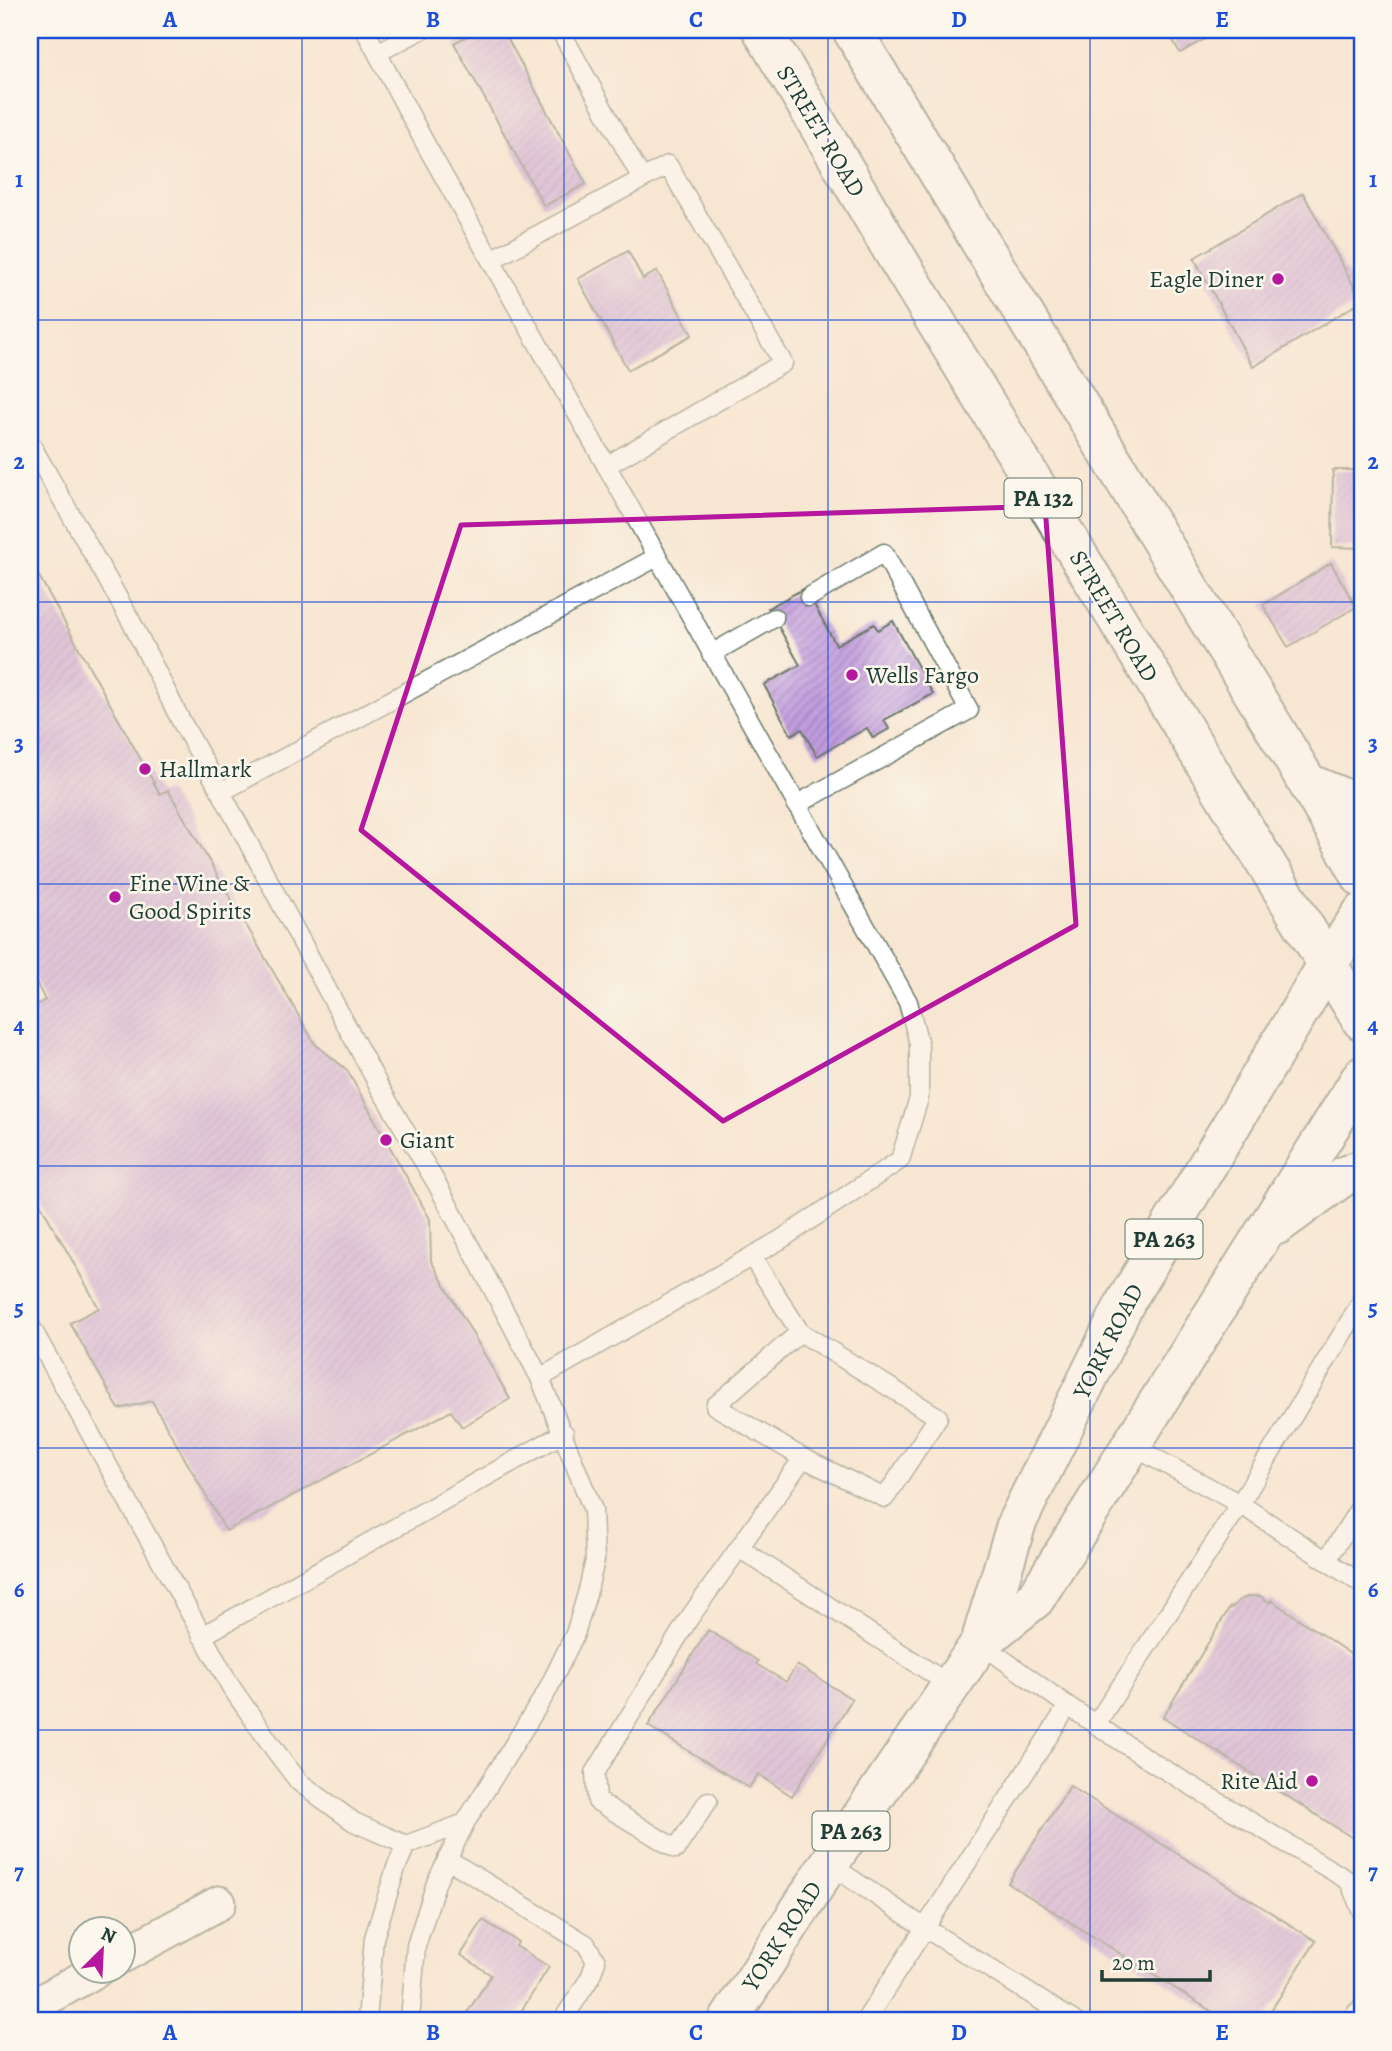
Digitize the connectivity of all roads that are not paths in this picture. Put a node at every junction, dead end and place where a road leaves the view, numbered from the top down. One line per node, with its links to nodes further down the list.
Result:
1 (365, 30): 6 (lane)
2 (421, 30): 6 (lane)
3 (560, 30): 7 (lane)
4 (762, 30): 21 (main road, STREET ROAD / PA 132)
5 (852, 30): 15 (main road)
6 (377, 53): 8 (lane)
7 (642, 179): 8 (lane); 10 (lane)
8 (491, 260): 10 (lane)
9 (30, 443): 16 (lane)
10 (606, 466): 11 (lane)
11 (657, 557): 14 (lane); 16 (lane)
12 (809, 597): 18 (lane)
13 (774, 618): 14 (lane)
14 (711, 654): 18 (lane)
15 (1310, 784): 17 (main road); 19 (main road)
16 (221, 792): 30 (lane)
17 (1362, 803)
18 (796, 805): 26 (lane)
19 (1362, 878)
20 (1362, 913): 21 (main road, YORK ROAD / PA 263)
21 (1327, 965): 22 (main road, STREET ROAD / PA 132); 40 (main road, YORK ROAD / PA 263)
22 (1362, 1021)
23 (1362, 1076): 25 (main road, YORK ROAD / PA 263)
24 (1362, 1169): 25 (main road)
25 (1262, 1236): 32 (main road, YORK ROAD / PA 263)
26 (752, 1257): 29 (lane); 30 (lane)
27 (1362, 1301): 34 (lane)
28 (30, 1325): 39 (lane)
29 (800, 1332): 33 (lane); 33 (lane)
30 (540, 1378): 31 (lane)
31 (564, 1433): 39 (lane); 45 (lane)
32 (1132, 1446): 34 (lane); 40 (main road, YORK ROAD / PA 263)
33 (803, 1458): 36 (lane)
34 (1240, 1504): 37 (lane); 43 (lane)
35 (1362, 1504): 37 (lane)
36 (738, 1548): 41 (lane); 44 (lane)
37 (1326, 1560): 38 (lane)
38 (1362, 1584)
39 (202, 1636): 46 (lane)
40 (979, 1643): 41 (main road, YORK ROAD / PA 263); 42 (lane)
41 (950, 1685): 48 (main road, YORK ROAD / PA 263)
42 (1068, 1706): 43 (lane); 51 (lane)
43 (1096, 1724): 50 (lane)
44 (708, 1801)
45 (465, 1823): 46 (lane); 47 (lane)
46 (405, 1845): 55 (lane)
47 (447, 1859): 56 (lane); 57 (lane)
48 (829, 1864): 51 (lane); 58 (main road, YORK ROAD / PA 263)
49 (219, 1903): 52 (street)
50 (1362, 1912)
51 (925, 1928): 59 (lane); 60 (lane)
52 (136, 1948)
53 (72, 1984): 54 (street)
54 (30, 2008)
55 (367, 2021)
56 (410, 2021)
57 (562, 2021)
58 (728, 2021)
59 (865, 2021)
60 (1074, 2021)

